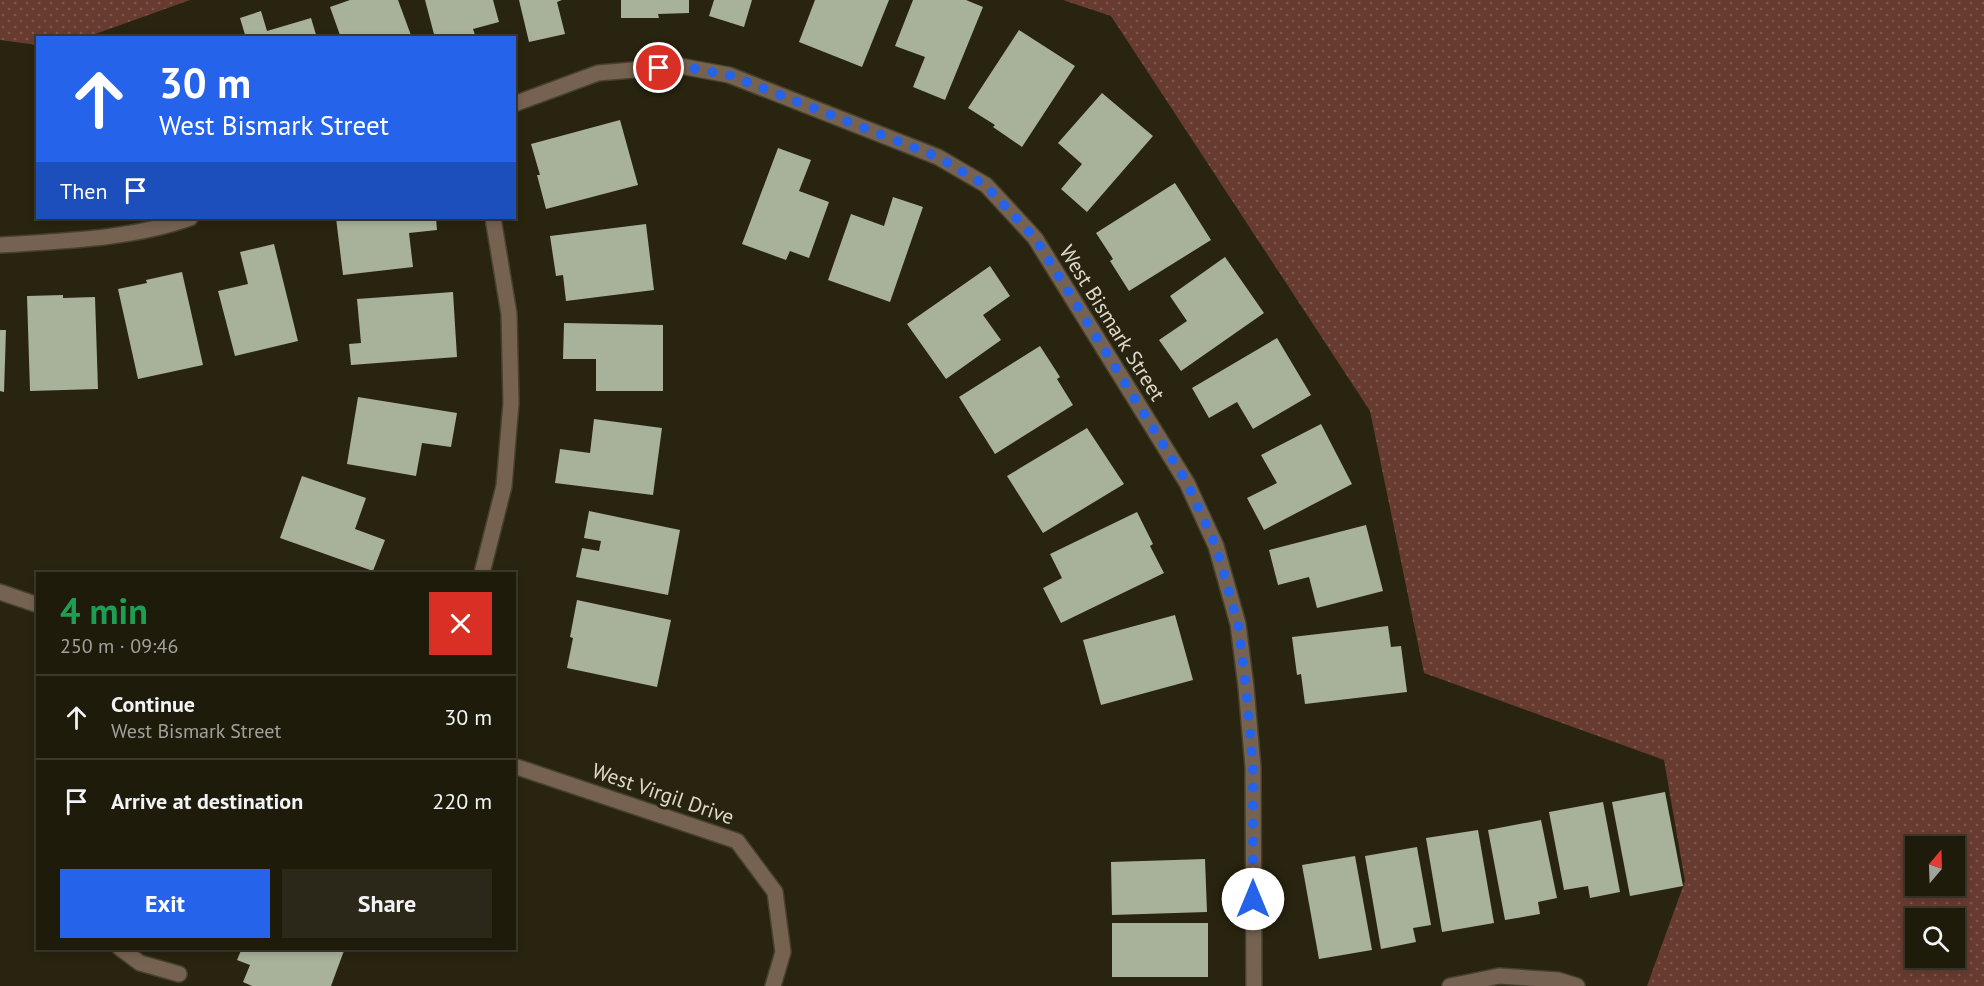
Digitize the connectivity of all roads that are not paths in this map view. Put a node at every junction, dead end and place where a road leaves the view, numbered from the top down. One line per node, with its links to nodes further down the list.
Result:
1 (516, 103): 12 (street, West Bismark Street)
2 (187, 219): 4 (street)
3 (493, 219): 5 (street)
4 (0, 245)
5 (482, 572)
6 (0, 592): 7 (street)
7 (36, 604)
8 (516, 767): 11 (street, West Virgil Drive)
9 (123, 950): 10 (street)
10 (179, 974)
11 (773, 986)
12 (1254, 986)
13 (1450, 986): 14 (street)
14 (1577, 986)

